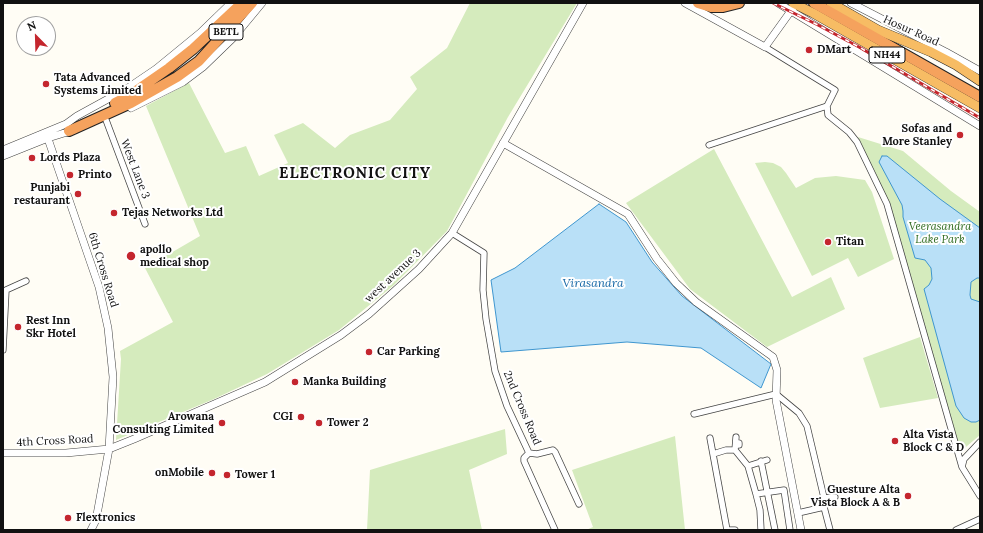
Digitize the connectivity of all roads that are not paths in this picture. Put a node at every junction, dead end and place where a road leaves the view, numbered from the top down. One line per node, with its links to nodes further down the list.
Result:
1 (231, 3): 22 (street)
2 (242, 3): 22 (highway, BETL)
3 (252, 3): 22 (highway, BETL)
4 (262, 3): 20 (street)
5 (583, 3): 24 (street, west avenue 3)
6 (685, 3): 14 (street)
7 (698, 3): 8 (highway)
8 (739, 3)
9 (778, 3): 13 (street)
10 (814, 3): 17 (highway)
11 (832, 3): 16 (highway, Hosur Road / NH44)
12 (851, 3): 15 (street)
13 (793, 6): 14 (street); 19 (highway, NH44); 21 (street)
14 (765, 47): 18 (street)
15 (980, 71)
16 (980, 81)
17 (980, 97)
18 (827, 106): 25 (street); 43 (street)
19 (980, 108)
20 (106, 120): 22 (street); 28 (street, West Lane 3)
21 (980, 126)
22 (67, 128): 23 (street)
23 (47, 135): 26 (street); 27 (street); 37 (street, 6th Cross Road)
24 (503, 143): 29 (street, west avenue 3); 32 (street)
25 (709, 145)
26 (3, 150)
27 (3, 156)
28 (146, 224)
29 (452, 233): 37 (street, west avenue 3); 40 (street, 2nd Cross Road)
30 (26, 282): 31 (street)
31 (3, 350)
32 (776, 394): 33 (street); 48 (street); 51 (street)
33 (694, 414)
34 (736, 436): 38 (street)
35 (710, 438): 41 (street)
36 (980, 442): 43 (street)
37 (108, 449): 39 (street, 4th Cross Road); 53 (street, 6th Cross Road)
38 (735, 450): 41 (street); 42 (street)
39 (3, 453)
40 (529, 453): 49 (street, 2nd Cross Road); 54 (street)
41 (713, 454): 55 (street)
42 (748, 466): 44 (street); 45 (street)
43 (962, 467): 47 (street)
44 (769, 492): 45 (street); 58 (street); 59 (street)
45 (756, 494): 57 (street)
46 (835, 496): 48 (street)
47 (980, 496)
48 (824, 498): 50 (street)
49 (579, 504)
50 (824, 507): 51 (street); 61 (street)
51 (798, 513): 60 (street)
52 (980, 519): 62 (street)
53 (91, 530)
54 (555, 530)
55 (728, 530): 56 (street)
56 (735, 530)
57 (761, 530)
58 (775, 530)
59 (790, 530)
60 (801, 530)
61 (830, 530)
62 (956, 530)

